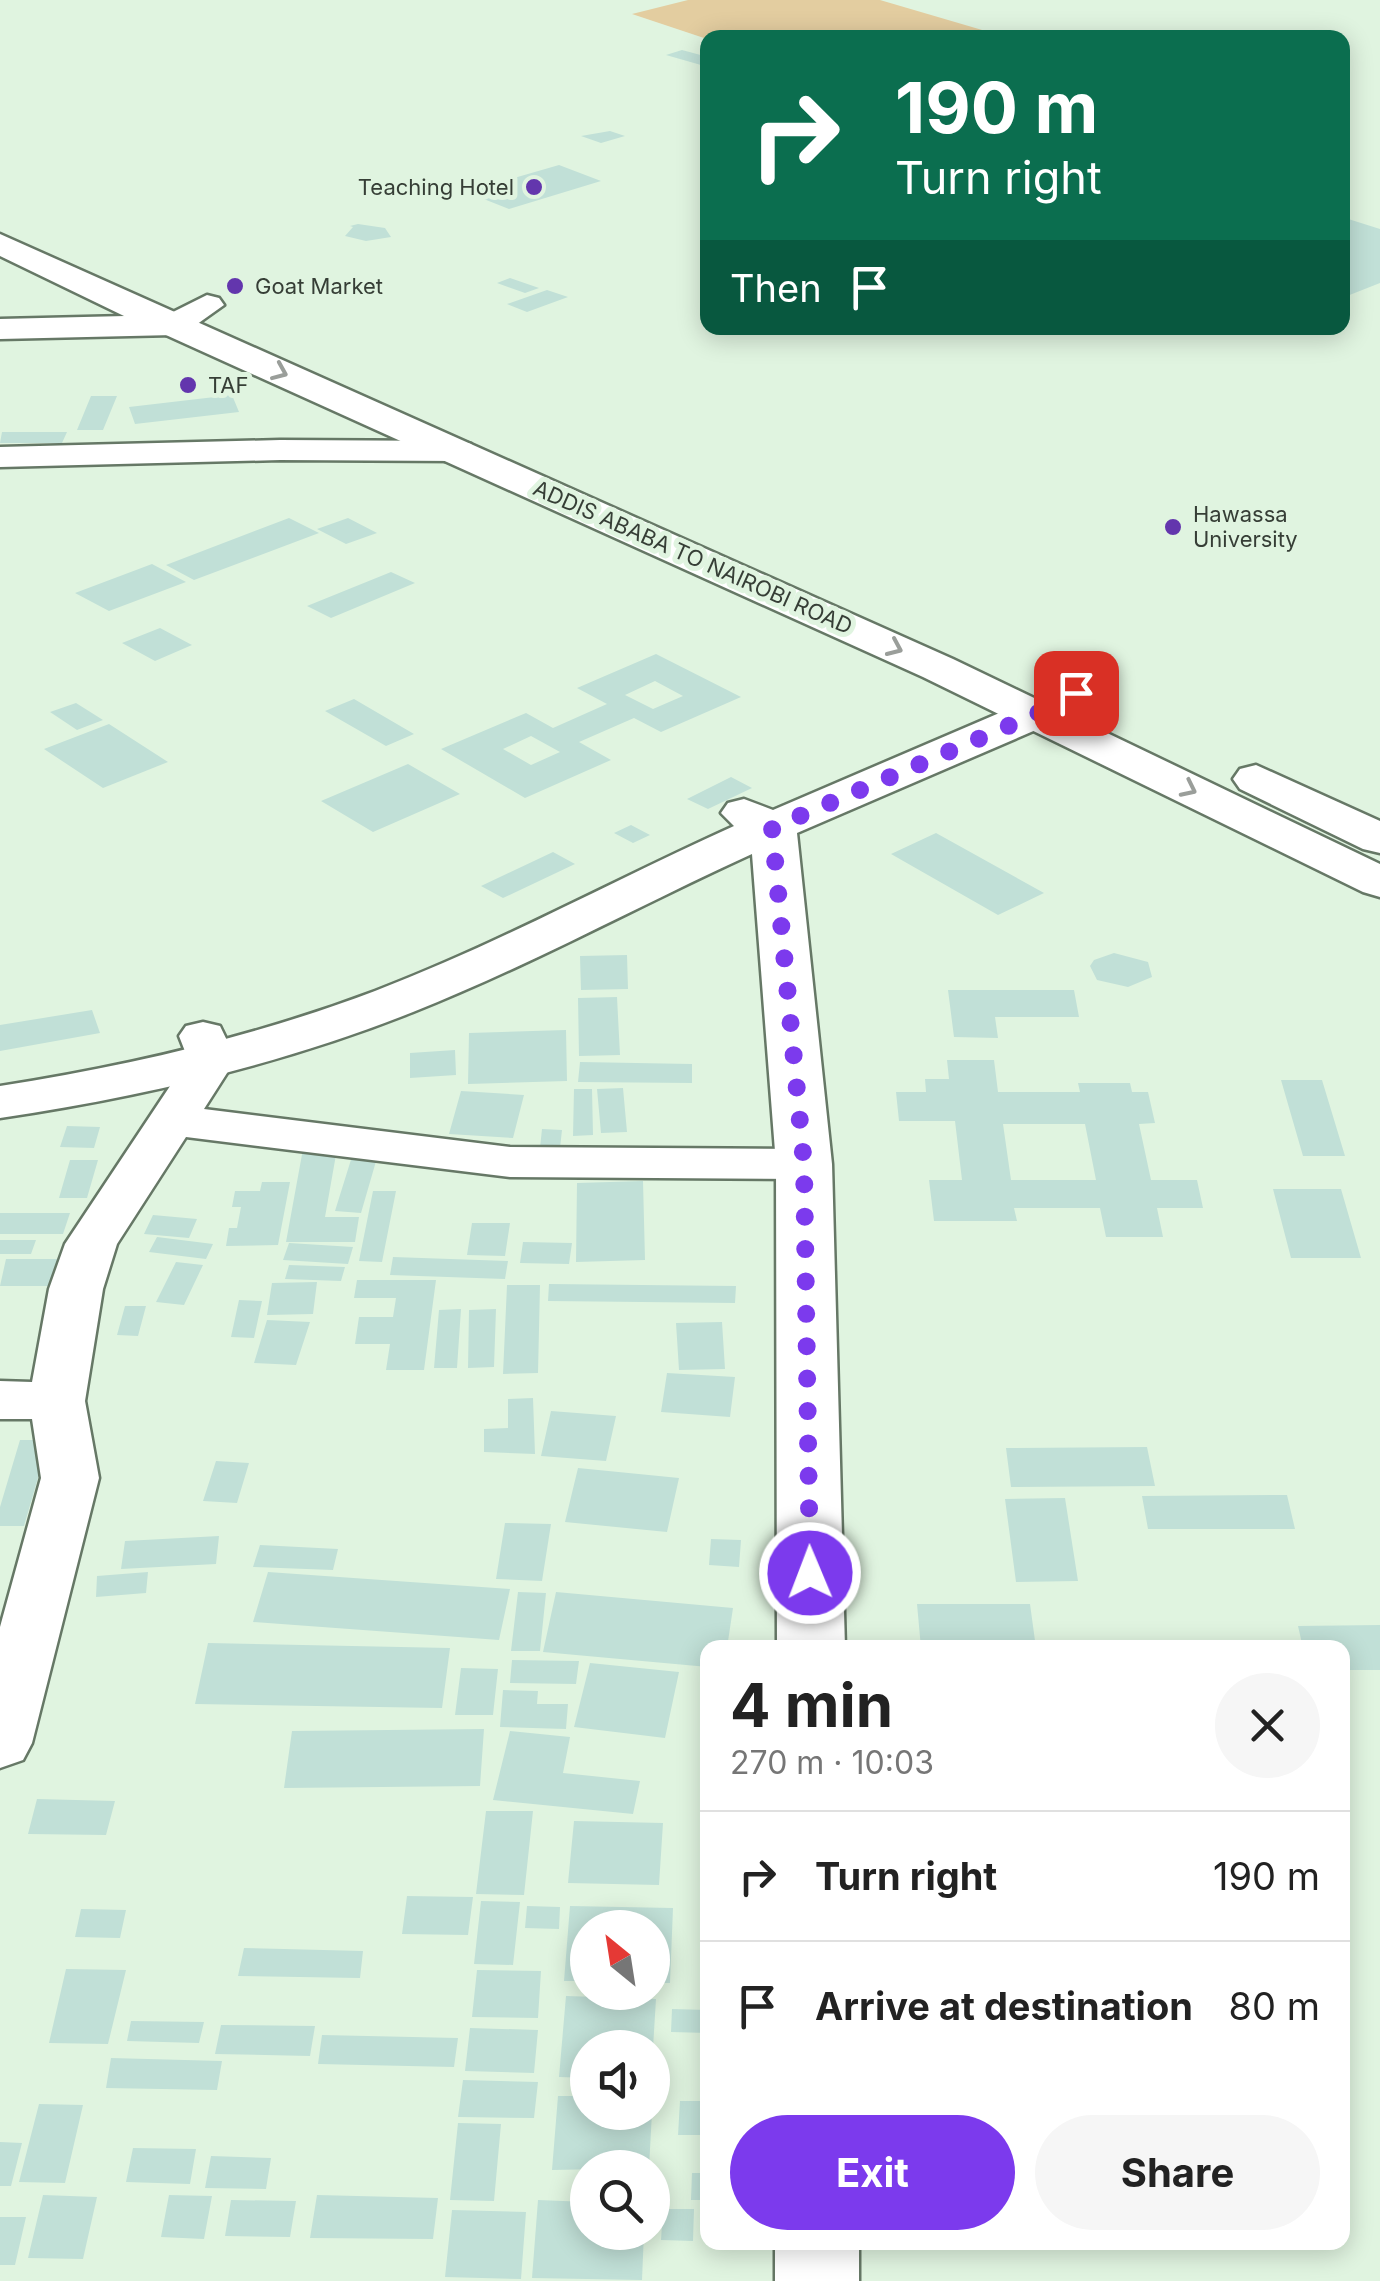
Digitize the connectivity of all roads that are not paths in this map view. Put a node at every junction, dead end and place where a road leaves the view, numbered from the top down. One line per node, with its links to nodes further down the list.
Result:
1 (0, 212): 5 (main road, ADDIS ABABA TO NAIROBI ROAD)
2 (0, 244): 3 (main road, ADDIS ABABA TO NAIROBI ROAD)
3 (136, 309): 4 (main road); 5 (main road, ADDIS ABABA TO NAIROBI ROAD)
4 (0, 314)
5 (190, 315): 6 (main road); 7 (main road, ADDIS ABABA TO NAIROBI ROAD, one-way to 7); 9 (main road, ADDIS ABABA TO NAIROBI ROAD)
6 (0, 328)
7 (460, 451): 8 (street); 9 (main road, ADDIS ABABA TO NAIROBI ROAD, one-way to 9)
8 (0, 457)
9 (1055, 700): 11 (main road); 13 (main road, ADDIS ABABA TO NAIROBI ROAD, one-way to 13)
10 (1218, 761): 12 (main road)
11 (757, 820): 14 (main road); 18 (main road)
12 (1380, 839)
13 (1380, 882)
14 (208, 1047): 15 (main road); 16 (main road); 17 (street)
15 (0, 1076)
16 (0, 1102)
17 (172, 1120): 18 (street); 20 (street)
18 (804, 1164): 21 (main road)
19 (0, 1400): 20 (street)
20 (56, 1401): 22 (street)
21 (810, 1640)
22 (0, 1744)
23 (817, 2250): 24 (main road)
24 (817, 2281)

